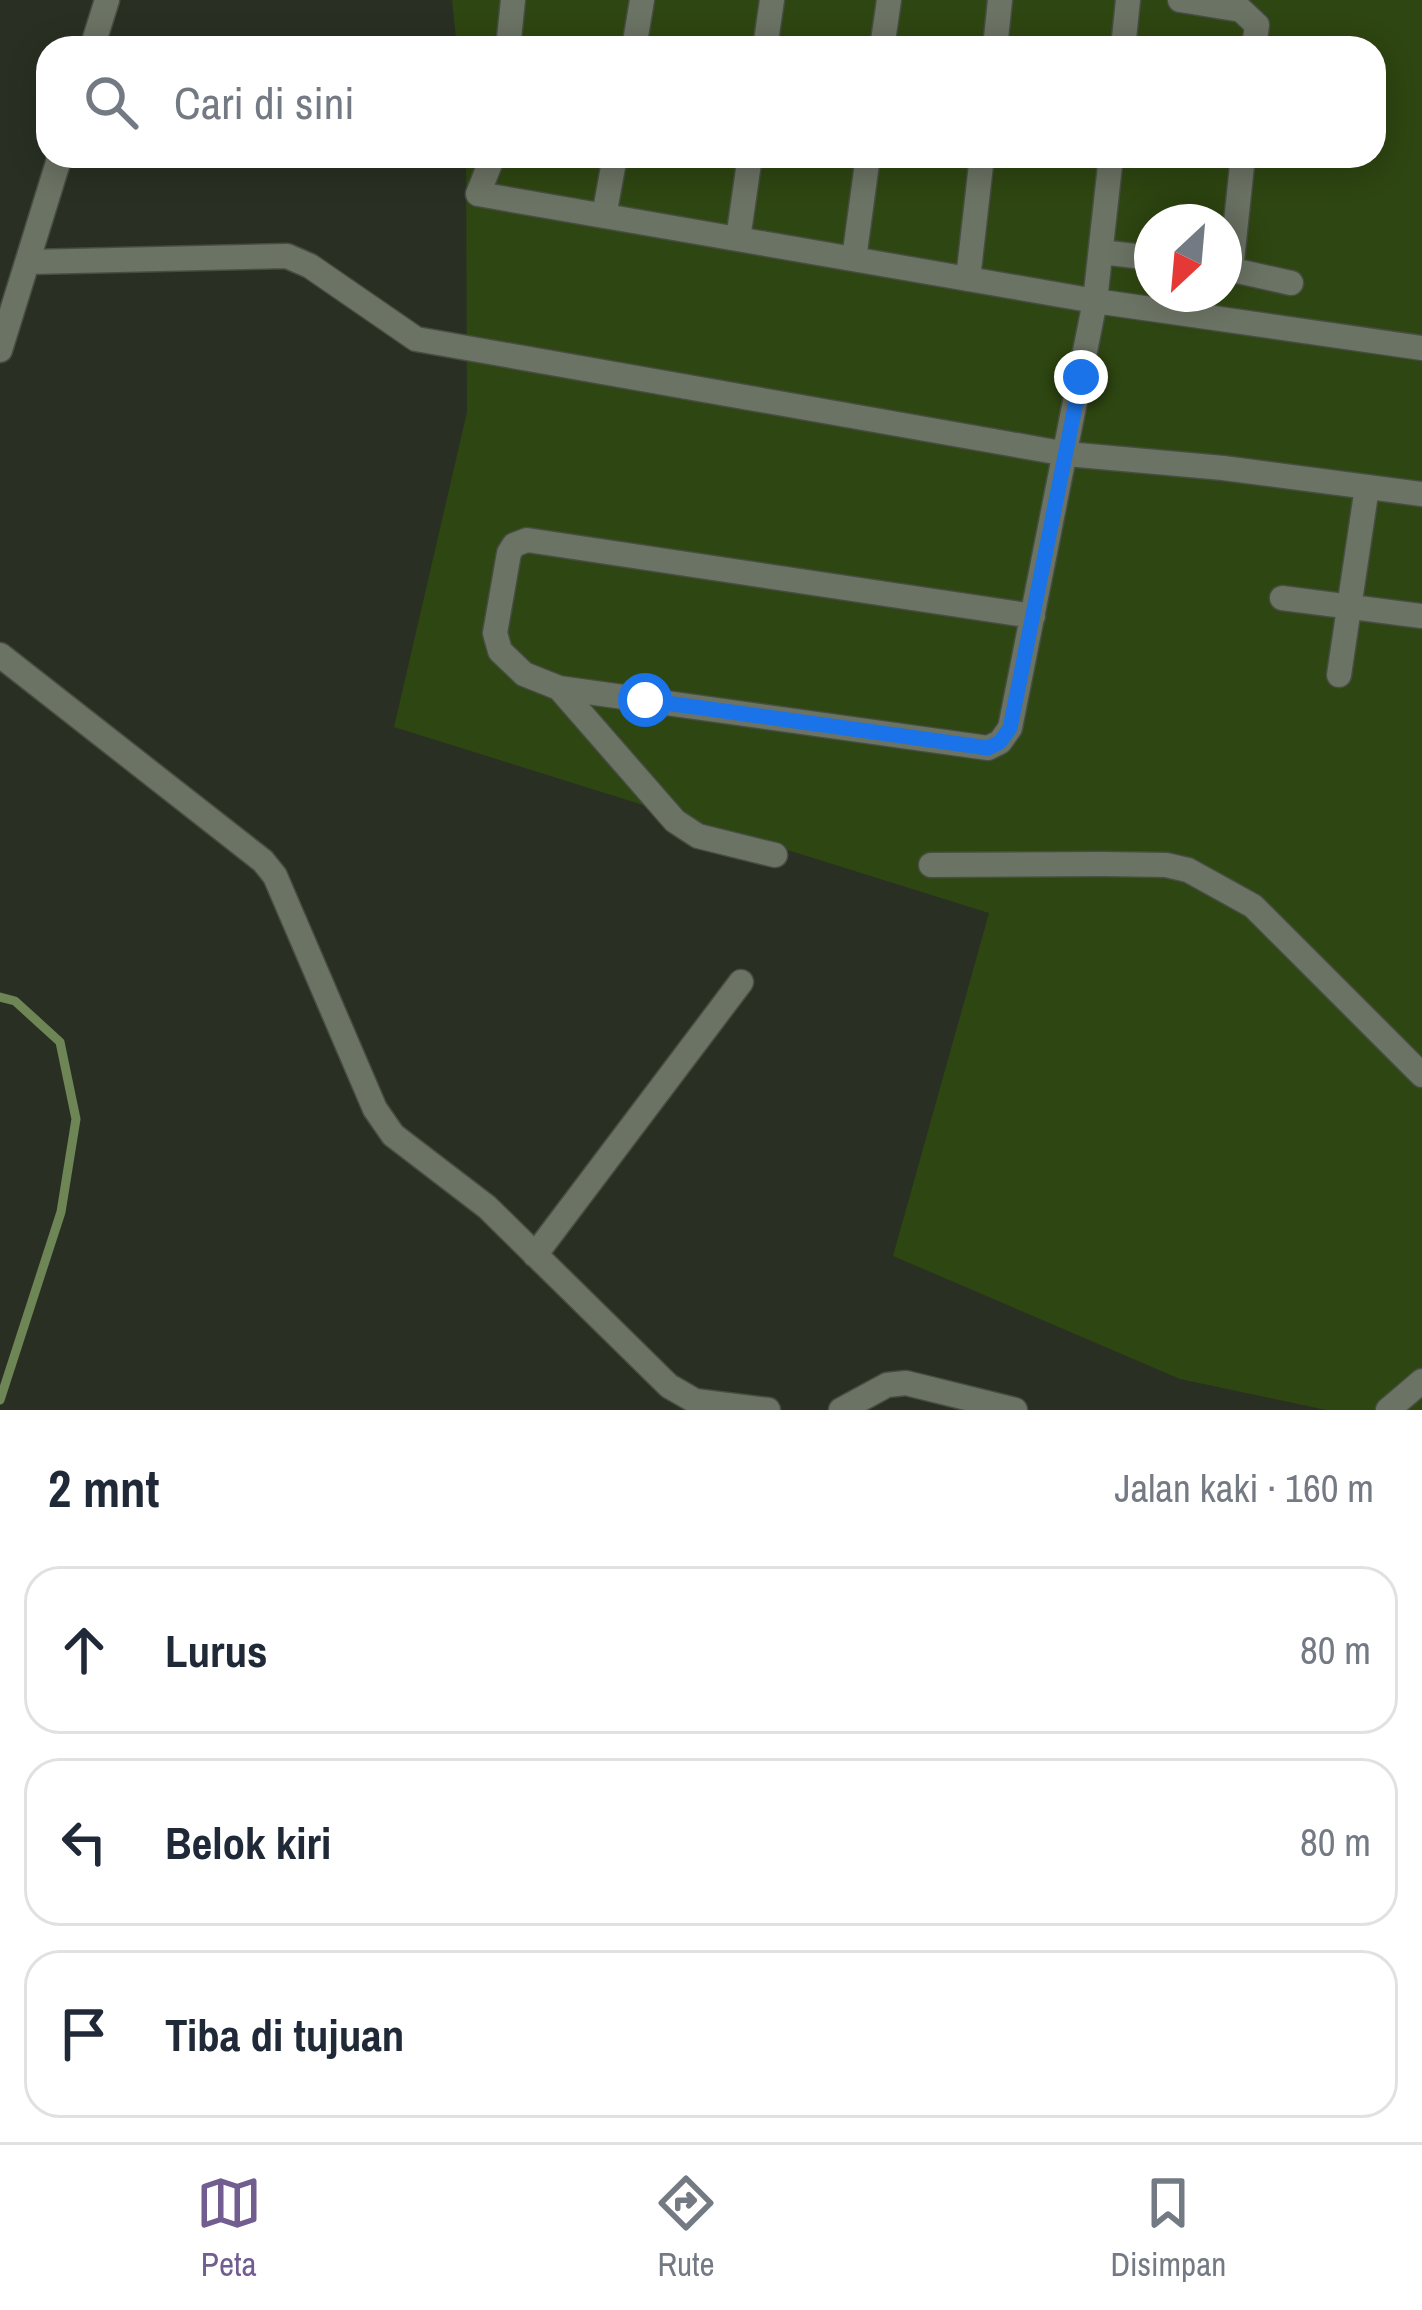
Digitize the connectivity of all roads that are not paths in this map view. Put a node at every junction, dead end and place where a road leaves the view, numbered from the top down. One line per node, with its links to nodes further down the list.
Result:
1 (107, 0): 10 (street)
2 (513, 0): 11 (street)
3 (642, 0): 12 (street)
4 (772, 0): 13 (street)
5 (889, 0): 14 (street)
6 (1000, 0): 15 (street)
7 (1128, 0): 16 (street)
8 (1180, 0): 9 (street)
9 (1256, 9)
10 (96, 36)
11 (509, 36)
12 (636, 36)
13 (767, 36)
14 (884, 36)
15 (996, 36)
16 (1124, 36)
17 (57, 168): 31 (street)
18 (488, 168): 26 (street)
19 (613, 168): 26 (street)
20 (748, 168): 27 (street)
21 (866, 168): 30 (street)
22 (981, 168): 33 (street)
23 (1110, 168): 28 (street)
24 (1241, 168): 25 (street)
25 (1237, 204)
26 (604, 216): 27 (street)
27 (738, 239): 30 (street)
28 (1101, 252): 29 (street); 35 (street)
29 (1134, 257)
30 (854, 259): 33 (street)
31 (30, 262): 37 (street); 38 (street)
32 (1242, 271): 34 (street)
33 (968, 279): 35 (street)
34 (1291, 283)
35 (1095, 301): 36 (street); 38 (street)
36 (1422, 348)
37 (0, 350)
38 (1067, 454): 39 (street); 43 (street)
39 (1367, 487): 40 (street); 42 (street)
40 (1422, 494)
41 (1282, 598): 42 (street)
42 (1349, 607): 44 (street); 46 (street)
43 (1033, 616): 47 (street); 47 (street)
44 (1422, 616)
45 (0, 655): 52 (street)
46 (1340, 675)
47 (559, 688): 48 (street)
48 (775, 855)
49 (931, 866): 51 (street)
50 (741, 982): 52 (street)
51 (1422, 1075)
52 (536, 1255): 54 (street)
53 (1422, 1382): 57 (street)
54 (768, 1410)
55 (841, 1410): 56 (street)
56 (1016, 1410)
57 (1388, 1410)

